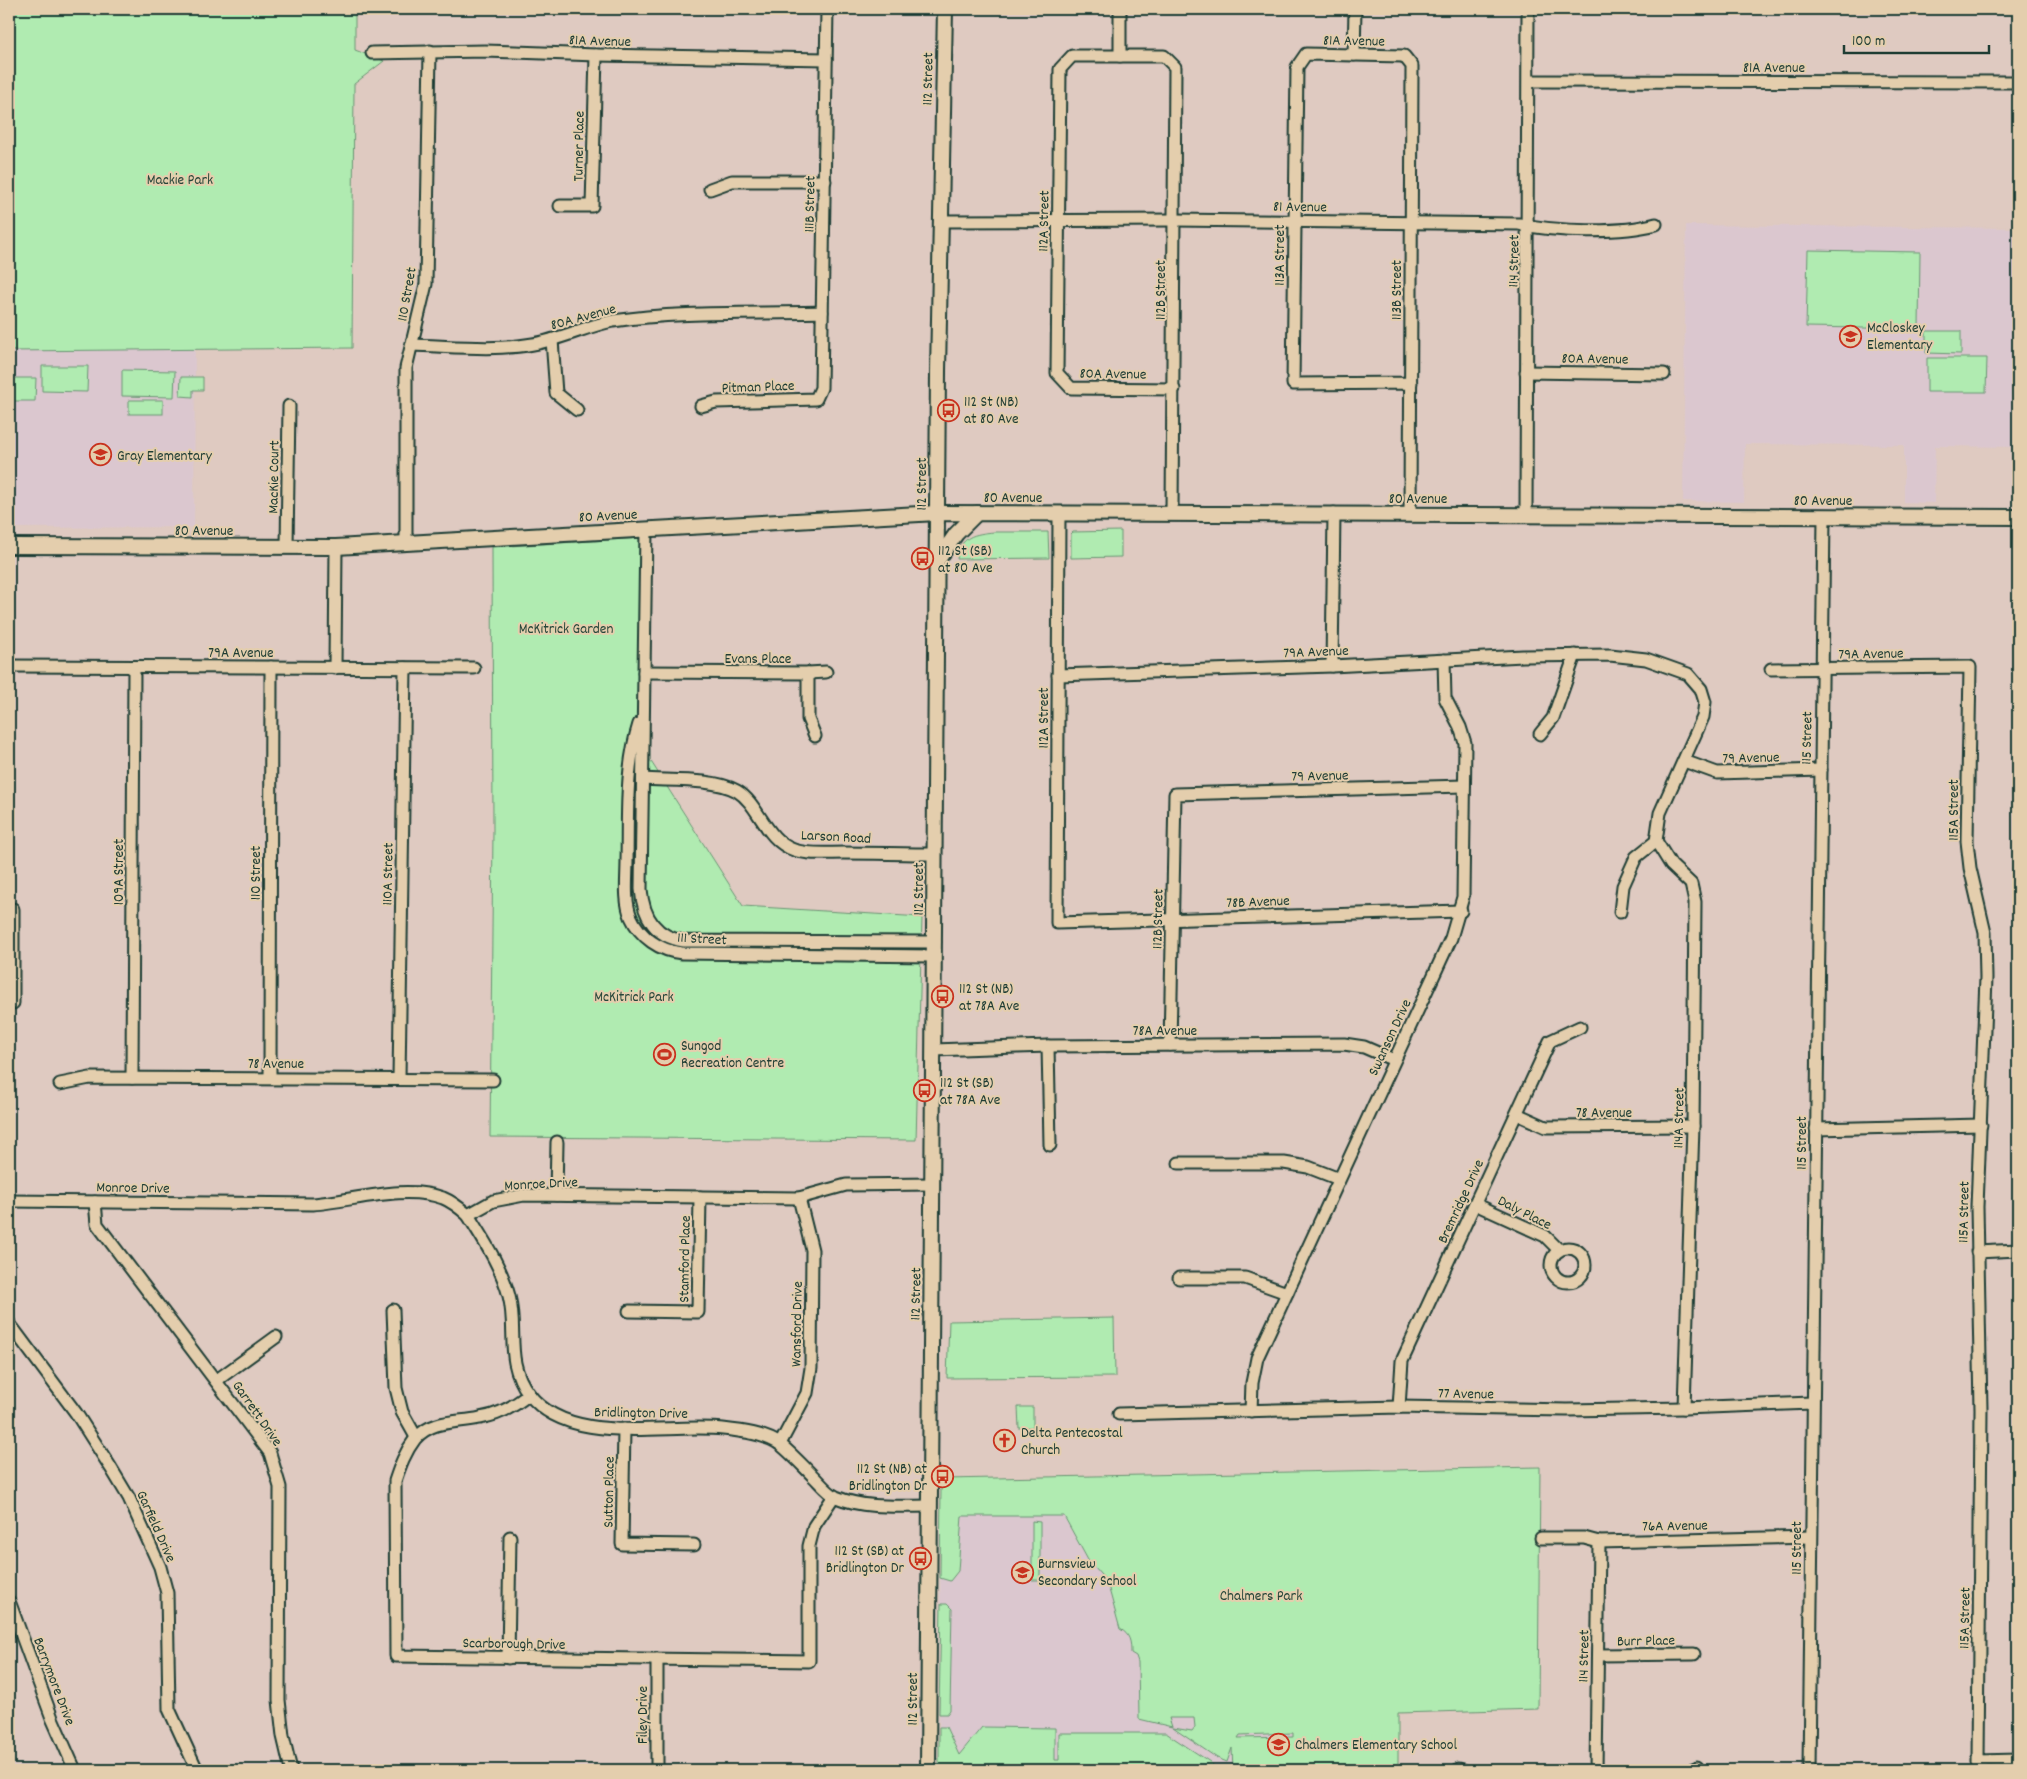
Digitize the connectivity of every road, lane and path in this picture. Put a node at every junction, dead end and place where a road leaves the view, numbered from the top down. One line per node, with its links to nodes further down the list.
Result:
1 (827, 9): 11 (street, 111B Street)
2 (945, 9): 20 (street, 112 Street)
3 (1120, 9): 10 (street)
4 (1354, 9): 9 (street)
5 (1528, 9): 14 (street, 114 Street)
6 (430, 51): 7 (street, 81A Avenue); 8 (street, 81A Avenue); 28 (street, 110 Street)
7 (372, 52)
8 (596, 55): 11 (street, 81A Avenue); 18 (street, Turner Place)
9 (1354, 55): 12 (street, 81A Avenue); 13 (street, 81A Avenue)
10 (1120, 56): 19 (street, 112B Street); 21 (street, 112A Street)
11 (826, 58): 16 (street, 111B Street)
12 (1412, 66): 23 (street, 113B Street)
13 (1296, 67): 22 (street, 113A Street)
14 (1529, 81): 15 (street, 81A Avenue); 25 (street, 114 Street)
15 (2018, 82)
16 (824, 181): 17 (street); 26 (street, 111B Street)
17 (710, 189)
18 (560, 206)
19 (1175, 220): 21 (street, 81 Avenue); 22 (street, 81 Avenue); 33 (street, 112B Street)
20 (941, 221): 21 (street, 81 Avenue); 39 (street, 112 Street)
21 (1058, 221): 30 (street, 112A Street)
22 (1294, 221): 23 (street, 81 Avenue); 32 (street, 113A Street)
23 (1411, 222): 25 (street, 81 Avenue); 32 (street, 113B Street)
24 (1656, 224): 25 (street, 81 Avenue)
25 (1528, 226): 29 (street, 114 Street)
26 (822, 312): 27 (street, 80A Avenue); 34 (street, 111B Street)
27 (552, 340): 28 (street, 80A Avenue); 37 (street)
28 (412, 345): 48 (street, 110 Street)
29 (1526, 372): 31 (street, 80A Avenue); 44 (street, 114 Street)
30 (1057, 373): 33 (street, 80A Avenue)
31 (1664, 374)
32 (1411, 384): 43 (street, 113B Street)
33 (1174, 389): 38 (street, 112B Street)
34 (816, 400): 36 (street, Pitman Place)
35 (289, 406): 50 (street, MacKie Court)
36 (701, 406)
37 (577, 410)
38 (1172, 512): 41 (street, 80 Avenue); 42 (street, 80 Avenue)
39 (937, 513): 40 (street, 80 Avenue); 47 (street, 80 Avenue); 52 (street, 112 Street)
40 (977, 513): 42 (street, 80 Avenue); 52 (street)
41 (1334, 513): 43 (street, 80 Avenue); 56 (street)
42 (1059, 514): 68 (street, 112A Street)
43 (1410, 514): 44 (street, 80 Avenue)
44 (1526, 514): 45 (street, 80 Avenue)
45 (1824, 517): 46 (street, 80 Avenue); 64 (street, 115 Street)
46 (2018, 517)
47 (646, 530): 48 (street, 80 Avenue); 65 (street, 111 Street)
48 (406, 542): 51 (street, 80 Avenue)
49 (9, 546): 50 (street, 80 Avenue)
50 (287, 547): 51 (street, 80 Avenue)
51 (336, 547): 60 (street)
52 (937, 562): 78 (street, 112 Street)
53 (1575, 655): 54 (street, 79A Avenue); 70 (street); 72 (street, 79A Avenue)
54 (1444, 660): 56 (street, 79A Avenue); 75 (street, Swanson Drive)
55 (9, 666): 57 (street, 79A Avenue)
56 (1332, 666): 68 (street, 79A Avenue)
57 (134, 667): 59 (street, 79A Avenue); 91 (street, 109A Street)
58 (1970, 667): 64 (street, 79A Avenue); 97 (street, 115A Street)
59 (271, 668): 60 (street, 79A Avenue); 92 (street, 110 Street)
60 (335, 668): 61 (street, 79A Avenue)
61 (405, 668): 62 (street, 79A Avenue); 93 (street, 110A Street)
62 (474, 668)
63 (1771, 669): 64 (street, 79A Avenue)
64 (1822, 669): 73 (street, 115 Street)
65 (644, 672): 67 (street, Evans Place); 69 (street, 111 Street)
66 (826, 672): 67 (street)
67 (808, 673): 71 (street, Evans Place)
68 (1058, 675): 83 (street, 112A Street)
69 (643, 710): 74 (street, 111 Street); 84 (street, 111 Street)
70 (1540, 734)
71 (815, 736)
72 (1684, 761): 73 (street, 79 Avenue); 77 (street)
73 (1821, 770): 99 (street, 115 Street)
74 (643, 780): 78 (street, Larson Road); 84 (street, 111 Street)
75 (1464, 786): 76 (street, 79 Avenue); 80 (street, Swanson Drive)
76 (1175, 794): 82 (street, 112B Street)
77 (1656, 841): 81 (street); 98 (street, 114A Street)
78 (935, 854): 84 (street, 112 Street)
79 (14, 909): 85 (street)
80 (1461, 911): 82 (street, 78B Avenue); 90 (street, Swanson Drive)
81 (1620, 912)
82 (1172, 918): 83 (street, 78B Avenue); 87 (street, 112B Street)
83 (1057, 923)
84 (934, 949): 89 (street, 112 Street)
85 (11, 1003)
86 (1580, 1027): 96 (street, Bremridge Drive)
87 (1170, 1045): 88 (street, 78A Avenue); 90 (street, 78A Avenue)
88 (1048, 1046): 89 (street, 78A Avenue); 101 (street)
89 (934, 1050): 104 (street, 112 Street)
90 (1394, 1060): 103 (street, Swanson Drive)
91 (132, 1078): 92 (street, 78 Avenue); 95 (street, 78 Avenue)
92 (270, 1078): 93 (street, 78 Avenue)
93 (399, 1079): 94 (street, 78 Avenue)
94 (493, 1080)
95 (60, 1084)
96 (1517, 1114): 98 (street, 78 Avenue); 110 (street, Bremridge Drive)
97 (1981, 1125): 99 (street); 114 (street, 115A Street)
98 (1693, 1126): 125 (street, 114A Street)
99 (1816, 1128): 123 (street, 115 Street)
100 (557, 1142): 105 (street)
101 (1050, 1145)
102 (1179, 1163): 103 (street)
103 (1339, 1179): 116 (street, Swanson Drive)
104 (933, 1184): 107 (street, Monroe Drive); 132 (street, 112 Street)
105 (556, 1195): 106 (street, Monroe Drive); 111 (street, Monroe Drive)
106 (700, 1197): 107 (street, Monroe Drive); 118 (street, Stamford Place)
107 (799, 1198): 130 (street, Wansford Drive)
108 (9, 1201): 109 (street, Monroe Drive)
109 (95, 1202): 111 (street, Monroe Drive); 121 (street, Garrett Drive)
110 (1475, 1204): 112 (street, Daly Place); 124 (street, Bremridge Drive)
111 (468, 1216): 122 (street, Bridlington Drive)
112 (1558, 1249)
113 (2018, 1250): 114 (street)
114 (1977, 1252): 143 (street, 115A Street)
115 (1179, 1278): 116 (street)
116 (1287, 1293): 126 (street, Swanson Drive)
117 (393, 1310): 129 (street)
118 (629, 1311)
119 (9, 1323): 145 (street, Garfield Drive)
120 (276, 1337): 121 (street)
121 (217, 1380): 146 (street, Garrett Drive)
122 (529, 1394): 128 (street, Bridlington Drive); 129 (street, Scarborough Drive)
123 (1812, 1402): 125 (street, 77 Avenue); 135 (street, 115 Street)
124 (1399, 1407): 125 (street, 77 Avenue); 126 (street, 77 Avenue)
125 (1684, 1408)
126 (1251, 1411): 127 (street, 77 Avenue)
127 (1119, 1414)
128 (624, 1429): 130 (street, Bridlington Drive); 137 (street, Sutton Place)
129 (416, 1438): 141 (street, Scarborough Drive)
130 (780, 1444): 131 (street, Bridlington Drive)
131 (834, 1496): 132 (street, Bridlington Drive); 142 (street, Scarborough Drive)
132 (930, 1506): 148 (street, 112 Street)
133 (510, 1537): 141 (street)
134 (1540, 1538): 136 (street, 76A Avenue)
135 (1811, 1538): 136 (street, 76A Avenue); 150 (street, 115 Street)
136 (1599, 1542): 140 (street, 114 Street)
137 (694, 1545)
138 (9, 1601): 144 (street, Barrymore Drive)
139 (1694, 1654): 140 (street, Burr Place)
140 (1598, 1655): 149 (street, 114 Street)
141 (508, 1658): 142 (street, Scarborough Drive)
142 (657, 1659): 147 (street, Filey Drive)
143 (2018, 1760)
144 (75, 1770)
145 (197, 1770)
146 (291, 1770)
147 (657, 1770)
148 (928, 1770)
149 (1596, 1770)
150 (1809, 1770)

